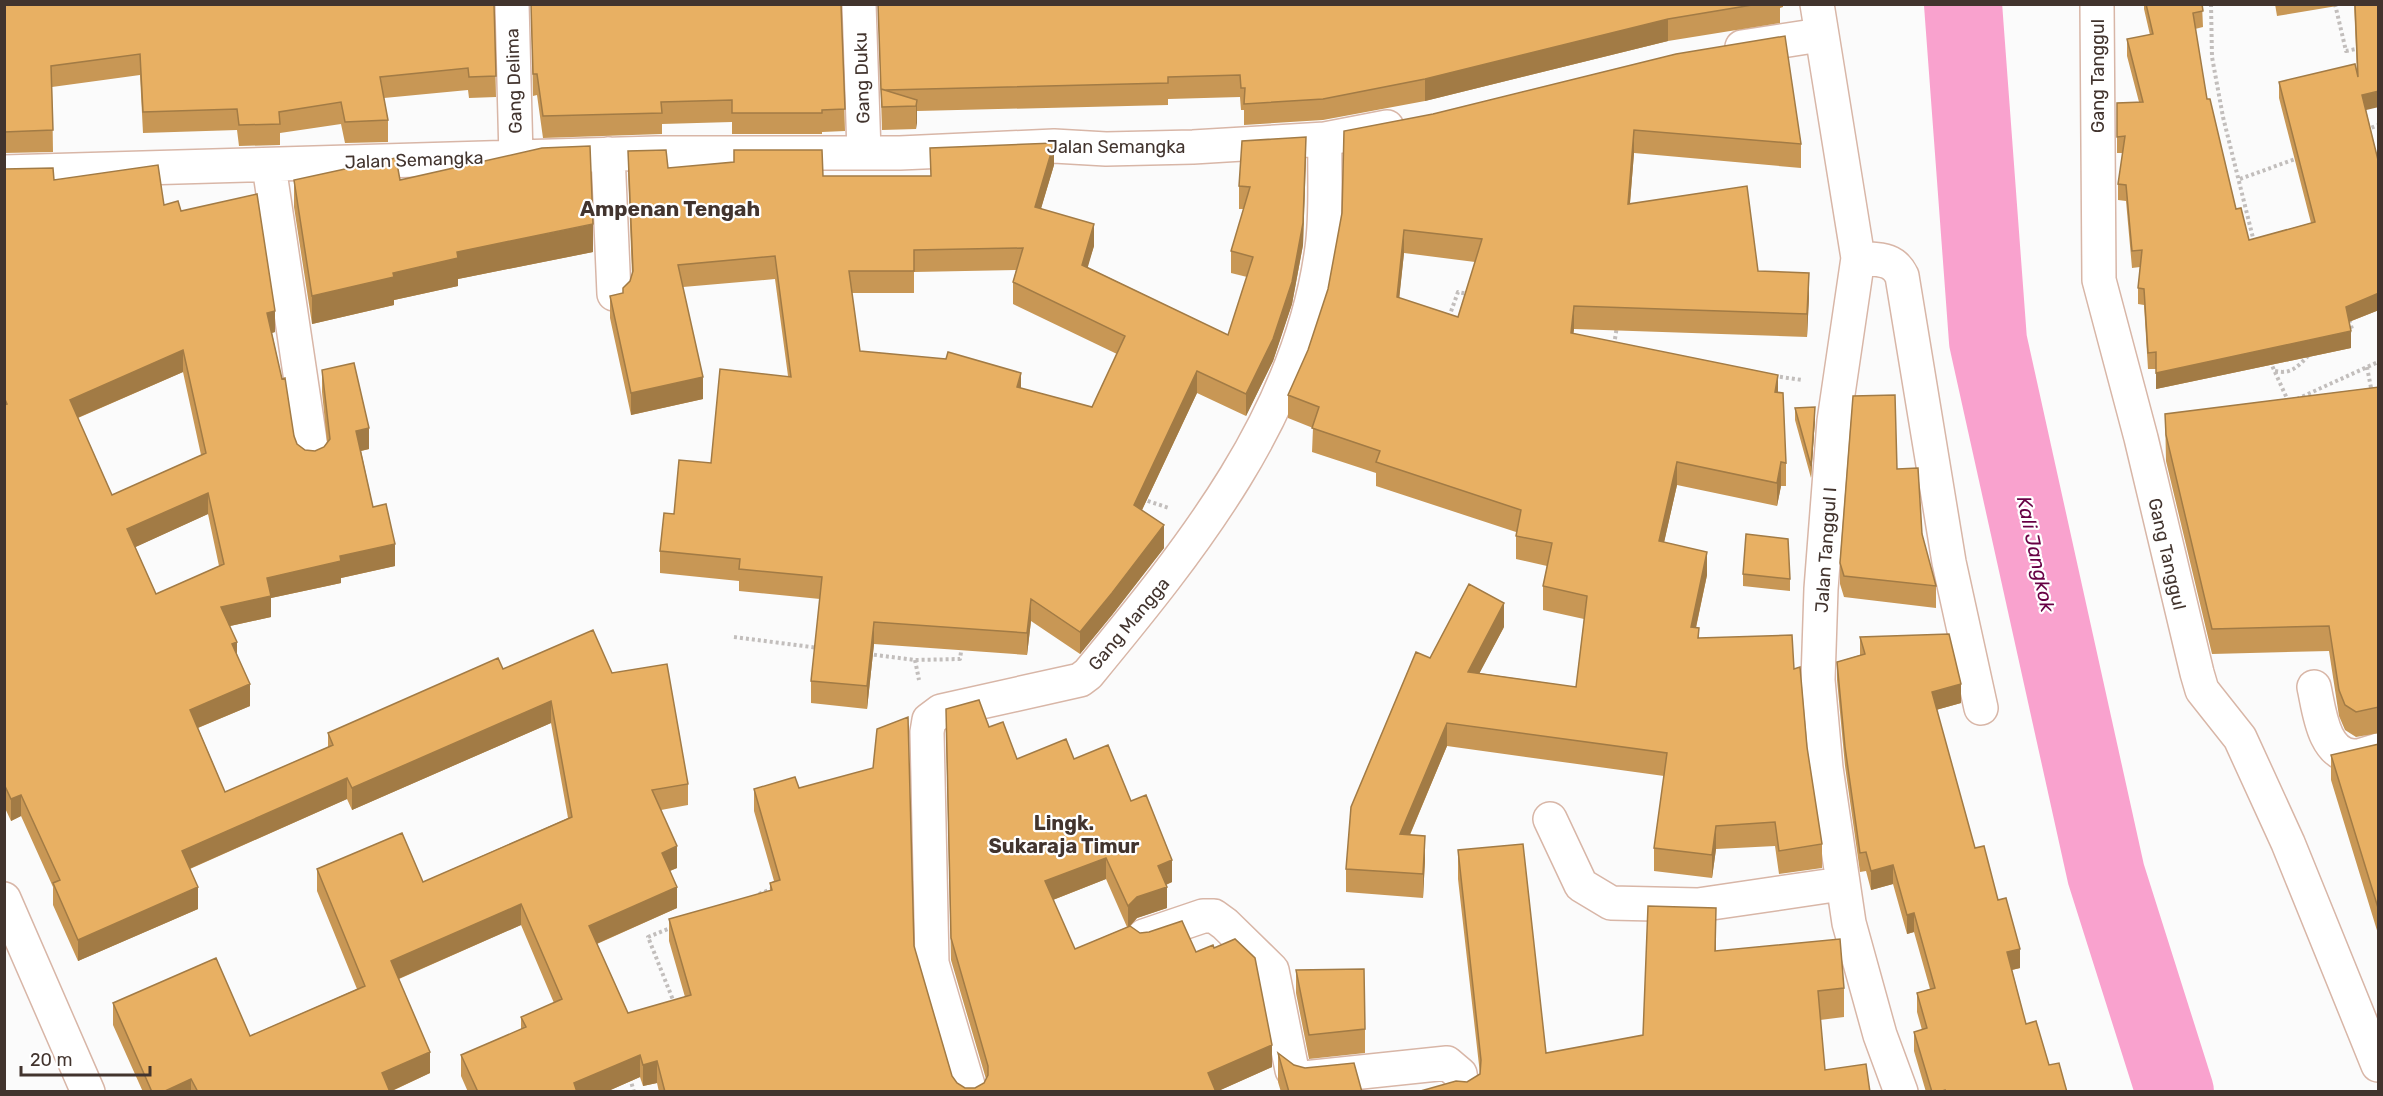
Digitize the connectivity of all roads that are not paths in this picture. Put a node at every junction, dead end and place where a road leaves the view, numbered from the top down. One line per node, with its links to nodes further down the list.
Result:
1 (512, 4): 10 (street, Gang Delima)
2 (859, 4): 8 (street, Gang Duku)
3 (2097, 4): 23 (street, Gang Tanggul)
4 (1819, 20): 5 (street); 13 (street, Jalan Tanggul I)
5 (1718, 51)
6 (1418, 122): 7 (street, Jalan Semangka)
7 (1324, 139): 8 (street, Jalan Semangka); 25 (street, Gang Mangga)
8 (864, 152): 9 (street, Jalan Semangka)
9 (608, 154): 10 (street, Jalan Semangka); 14 (street)
10 (516, 156): 11 (street, Jalan Semangka)
11 (269, 166): 12 (street, Jalan Semangka); 15 (street)
12 (4, 172)
13 (1858, 258): 17 (street); 20 (street, Jalan Tanggul I)
14 (614, 294)
15 (312, 454)
16 (2314, 687): 18 (street)
17 (1981, 708)
18 (2379, 750)
19 (1550, 819): 20 (street)
20 (1841, 884): 27 (street, Jalan Tanggul I)
21 (4, 899): 24 (street)
22 (1144, 936): 26 (street)
23 (2379, 1065)
24 (88, 1092)
25 (970, 1092)
26 (1463, 1092)
27 (1901, 1092)

